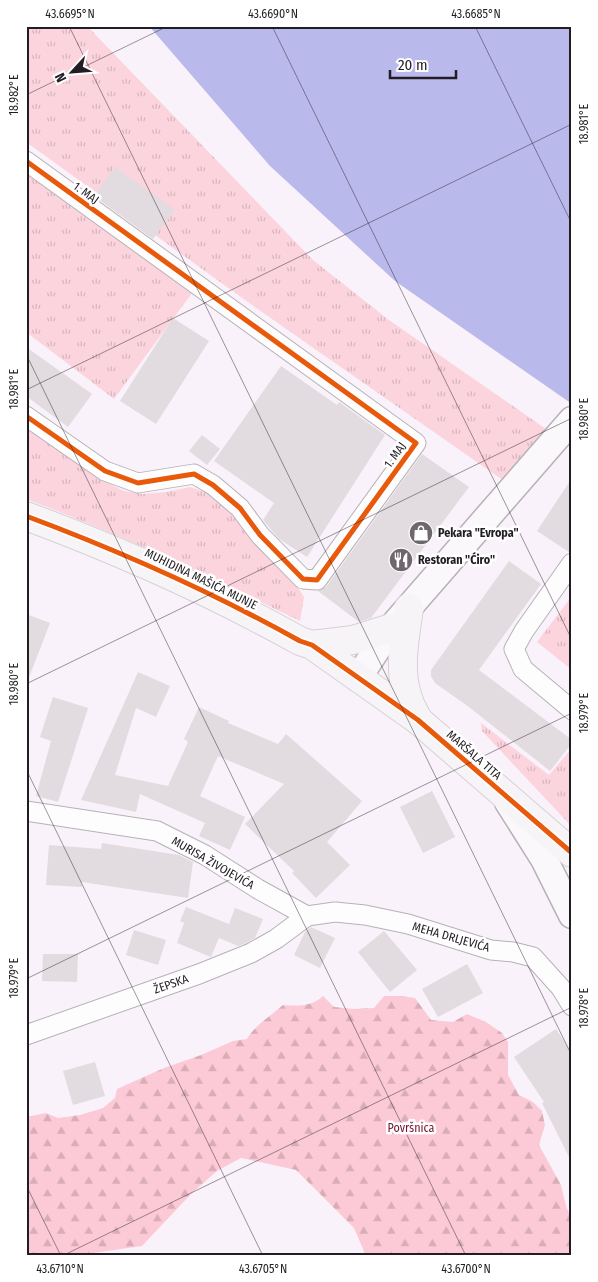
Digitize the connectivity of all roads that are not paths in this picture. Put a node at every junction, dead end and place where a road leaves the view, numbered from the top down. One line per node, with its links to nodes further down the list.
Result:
1 (26, 162): 2 (street, 1. MAJ)
2 (26, 416)
3 (572, 420): 6 (main road)
4 (26, 516): 8 (main road, MUHIDINA MAŠIĆA MUNJE)
5 (572, 563): 10 (street)
6 (409, 608): 7 (main road); 11 (main road)
7 (391, 628): 8 (main road); 9 (main road)
8 (312, 645): 9 (main road, MUHIDINA MAŠIĆA MUNJE)
9 (358, 678): 11 (main road, MARŠALA TITA)
10 (572, 710)
11 (418, 720): 12 (main road, MARŠALA TITA)
12 (502, 793): 14 (main road, MARŠALA TITA); 15 (main road)
13 (26, 812): 16 (street, MURISA ŽIVOJEVIĆA)
14 (572, 853)
15 (572, 915)
16 (306, 916): 17 (street, MEHA DRLJEVIĆA); 18 (street, ŽEPSKA)
17 (572, 1006)
18 (26, 1034)

